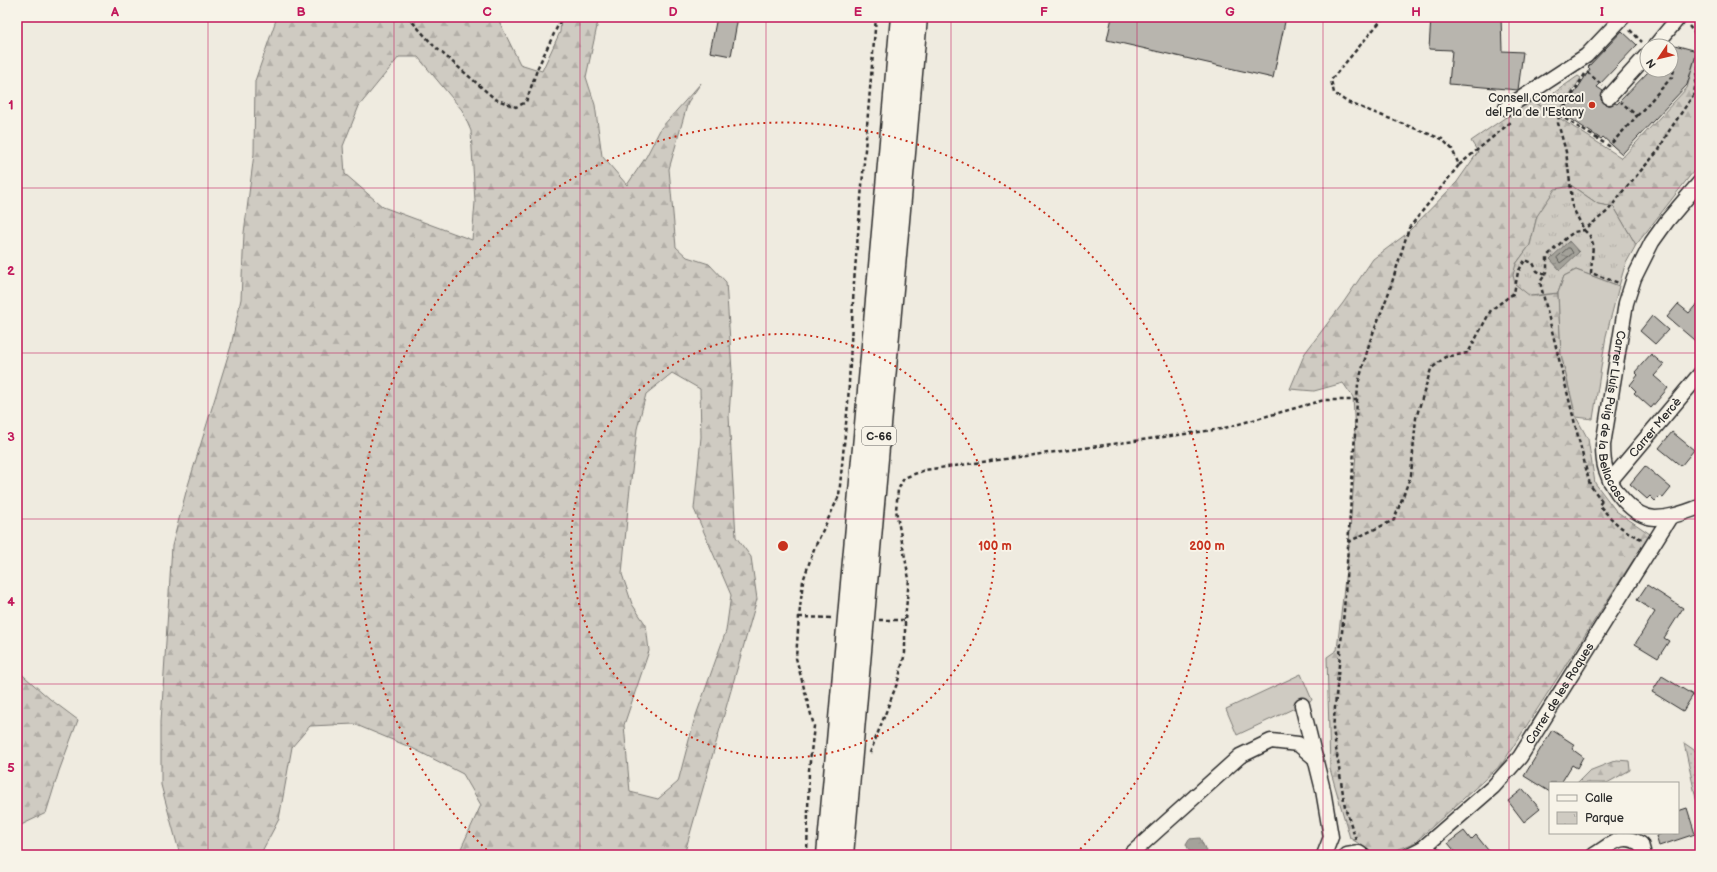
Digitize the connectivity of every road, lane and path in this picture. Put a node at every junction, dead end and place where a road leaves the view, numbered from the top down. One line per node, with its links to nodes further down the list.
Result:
1 (408, 17): 2 (path)
2 (562, 17)
3 (876, 17): 33 (path)
4 (901, 17): 43 (highway, C-66)
5 (917, 17): 44 (highway, C-66)
6 (1384, 17): 20 (path)
7 (1677, 18): 10 (street)
8 (1624, 22): 9 (path); 16 (street)
9 (1639, 38)
10 (1662, 38)
11 (1700, 56): 22 (path)
12 (1639, 64): 15 (street)
13 (1587, 71): 17 (path)
14 (1671, 78): 18 (path)
15 (1609, 97)
16 (1511, 113): 20 (path)
17 (1559, 115): 19 (path); 22 (path)
18 (1637, 116)
19 (1609, 146)
20 (1459, 164): 26 (path)
21 (1700, 182): 24 (street, Carrer Lluís Puig de la Bellacasa)
22 (1584, 230): 23 (path); 24 (path)
23 (1546, 275): 28 (path); 31 (path)
24 (1631, 287): 27 (street, Carrer Lluís Puig de la Bellacasa)
25 (1700, 374): 27 (street, Carrer Mercè)
26 (1357, 400): 31 (path); 36 (path)
27 (1613, 485): 28 (path); 30 (street, Carrer Lluís Puig de la Bellacasa)
28 (1602, 501): 32 (path)
29 (1700, 508): 30 (street, Carrer Lluís Puig de la Bellacasa)
30 (1670, 517): 32 (street, Carrer de les Roques)
31 (1348, 542): 41 (path)
32 (1653, 544): 40 (street, Carrer de les Roques)
33 (799, 617): 34 (path); 42 (path)
34 (837, 618)
35 (877, 620): 36 (path)
36 (905, 620): 38 (path)
37 (1302, 705): 39 (street)
38 (869, 756)
39 (1316, 759): 45 (street); 46 (street)
40 (1429, 852): 47 (street, Carrer de les Roques)
41 (1356, 854)
42 (807, 855)
43 (827, 855)
44 (842, 855)
45 (1130, 855)
46 (1324, 855)
47 (1409, 855)
48 (1594, 855): 49 (street)
49 (1644, 855)

